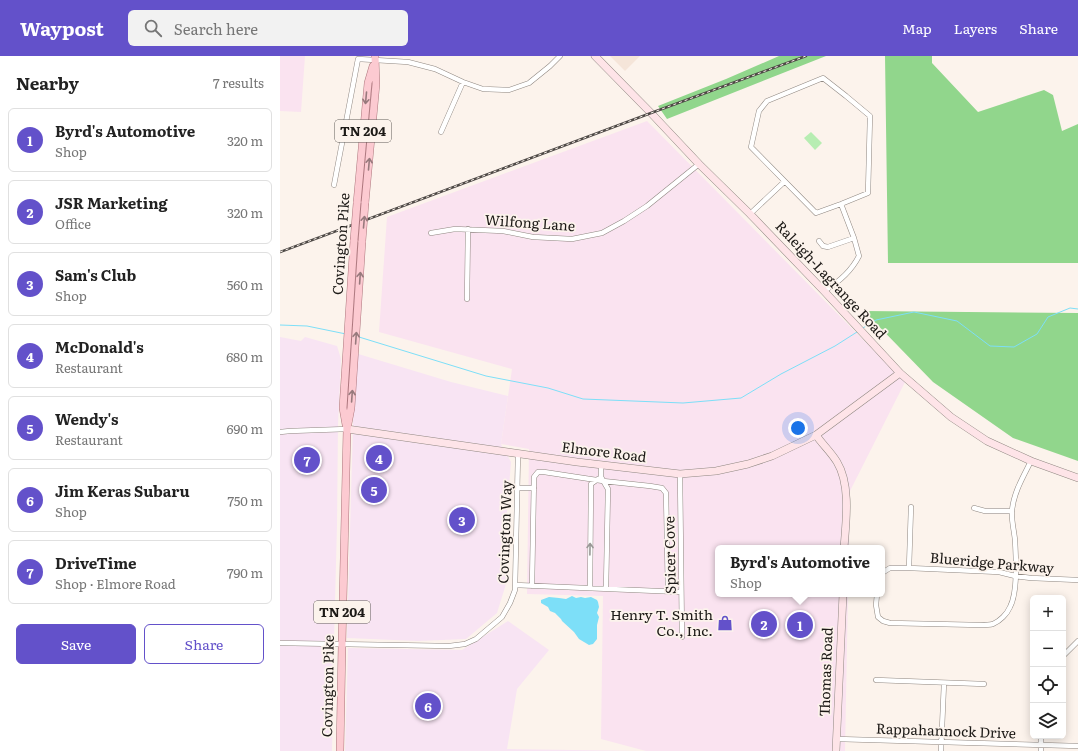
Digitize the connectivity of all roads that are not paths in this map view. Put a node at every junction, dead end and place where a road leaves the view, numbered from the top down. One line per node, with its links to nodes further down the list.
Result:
1 (560, 56): 4 (street)
2 (595, 56): 6 (street, Raleigh-Lagrange Road)
3 (375, 58): 4 (street); 8 (street); 14 (main road, Covington Pike / TN 204, one-way to 3, bridge); 14 (main road, Covington Pike / TN 204, one-way to 14, bridge)
4 (463, 82): 5 (street)
5 (441, 132)
6 (699, 164): 10 (street, Raleigh-Lagrange Road); 11 (street, Wilfong Lane)
7 (784, 182): 9 (street); 9 (street); 10 (street)
8 (334, 185)
9 (841, 204): 13 (street)
10 (750, 214): 16 (street, Raleigh-Lagrange Road)
11 (468, 229): 12 (street, Wilfong Lane); 17 (street)
12 (431, 233)
13 (854, 238): 15 (street); 16 (street)
14 (358, 240): 19 (main road, Covington Pike / TN 204, one-way to 14); 19 (main road, Covington Pike / TN 204)
15 (819, 242)
16 (824, 291): 18 (street, Raleigh-Lagrange Road)
17 (467, 299)
18 (900, 372): 21 (street, Elmore Road); 23 (street, Raleigh-Lagrange Road)
19 (347, 430): 20 (street, Elmore Road); 22 (street, Elmore Road); 49 (main road, Covington Pike / TN 204)
20 (280, 432)
21 (816, 435): 25 (street, Elmore Road); 33 (street)
22 (518, 454): 24 (street, Elmore Road); 28 (street, Covington Way)
23 (1031, 461): 26 (street, Raleigh-Lagrange Road); 32 (street)
24 (602, 464): 25 (street, Elmore Road); 27 (street)
25 (680, 474): 43 (street, Spicer Cove)
26 (1078, 478)
27 (600, 479): 29 (street); 40 (street, one-way to 27); 41 (street); 42 (street)
28 (518, 488): 29 (street); 38 (street, Covington Way)
29 (534, 488): 39 (street)
30 (911, 507): 34 (street)
31 (974, 508): 32 (street)
32 (1012, 511): 36 (street)
33 (844, 545)
34 (909, 568): 35 (street, Blueridge Parkway); 36 (street, Blueridge Parkway)
35 (885, 571)
36 (1015, 576): 37 (street, Blueridge Parkway); 45 (street)
37 (1078, 580)
38 (515, 585): 39 (street); 49 (street, Covington Way)
39 (532, 586): 40 (street)
40 (590, 588): 41 (street)
41 (606, 589): 42 (street)
42 (668, 592): 43 (street)
43 (681, 592): 46 (street, Spicer Cove)
44 (842, 597): 54 (street, Thomas Road)
45 (877, 597)
46 (682, 637)
47 (1078, 640): 50 (street)
48 (280, 643): 49 (street, Covington Way)
49 (342, 644): 59 (main road, Covington Pike / TN 204)
50 (1066, 653)
51 (876, 680): 52 (street)
52 (944, 683): 53 (street); 56 (street)
53 (984, 684)
54 (836, 739): 56 (street, Rappahannock Drive); 60 (street, Thomas Road)
55 (1041, 739): 57 (street)
56 (942, 742): 57 (street, Rappahannock Drive); 61 (street)
57 (1041, 745): 58 (street, Rappahannock Drive); 62 (street)
58 (1078, 746)
59 (340, 751)
60 (836, 751)
61 (941, 751)
62 (1041, 751)

